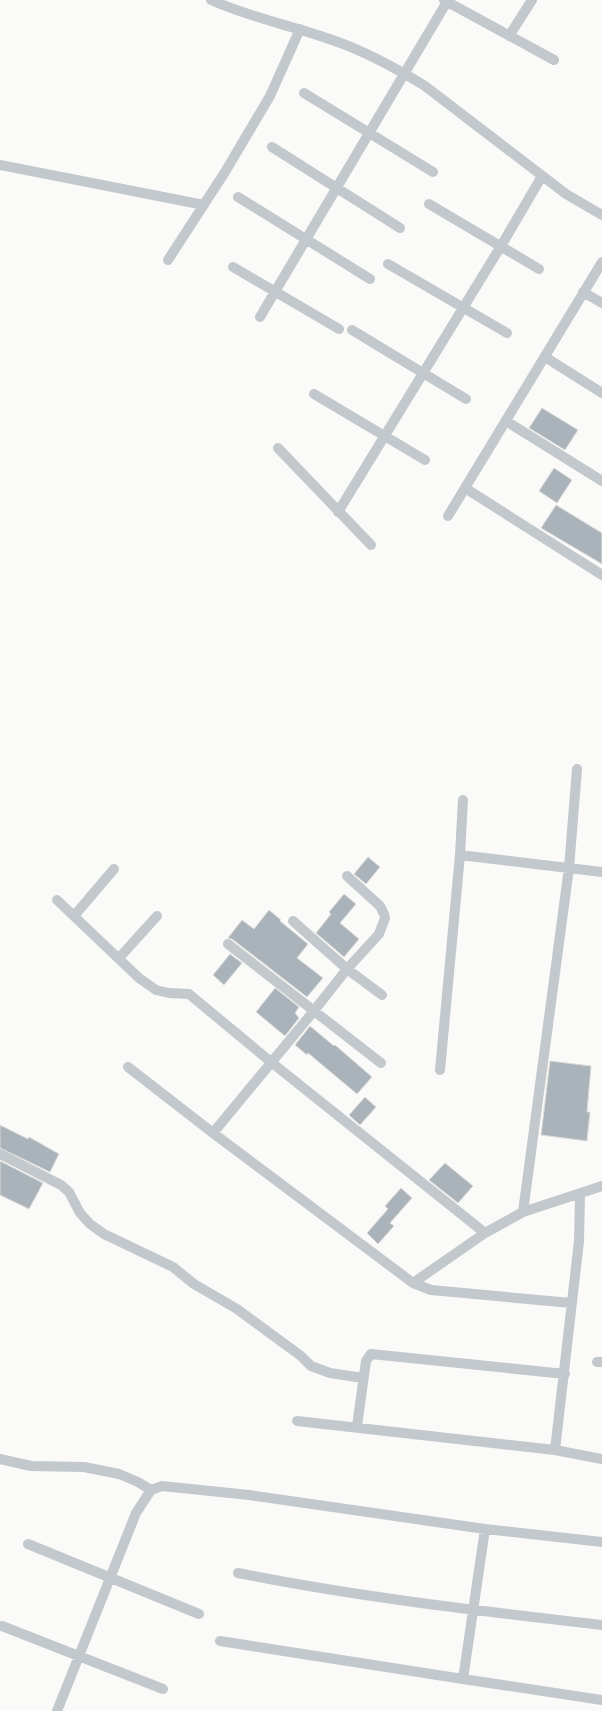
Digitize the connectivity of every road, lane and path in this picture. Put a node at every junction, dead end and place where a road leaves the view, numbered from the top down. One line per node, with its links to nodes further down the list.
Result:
1 (211, 0): 4 (street)
2 (447, 0): 5 (street); 7 (street)
3 (532, 0): 5 (street)
4 (300, 29): 7 (street); 17 (street)
5 (509, 36): 6 (street)
6 (554, 60)
7 (404, 74): 9 (street); 13 (street)
8 (304, 93): 9 (street)
9 (369, 133): 12 (street); 14 (street)
10 (272, 147): 14 (street)
11 (0, 165): 17 (street)
12 (433, 172)
13 (542, 176): 18 (street); 21 (street)
14 (337, 188): 19 (street); 20 (street)
15 (238, 197): 20 (street)
16 (429, 204): 21 (street)
17 (204, 205): 22 (street)
18 (602, 215)
19 (400, 228)
20 (306, 239): 27 (street); 28 (street)
21 (501, 246): 26 (street); 31 (street)
22 (168, 260)
23 (602, 262): 29 (street)
24 (388, 264): 31 (street)
25 (233, 267): 28 (street)
26 (539, 269)
27 (370, 280)
28 (275, 292): 32 (street); 33 (street)
29 (583, 292): 30 (street); 36 (street)
30 (602, 303)
31 (462, 307): 35 (street); 37 (street)
32 (260, 316)
33 (339, 329)
34 (352, 330): 37 (street)
35 (506, 333)
36 (545, 357): 38 (street); 41 (street)
37 (422, 373): 40 (street); 42 (street)
38 (602, 393)
39 (314, 394): 42 (street)
40 (466, 399)
41 (506, 421): 45 (street); 46 (street)
42 (384, 436): 44 (street); 47 (street)
43 (278, 448): 47 (street)
44 (425, 460)
45 (602, 481)
46 (465, 488): 48 (street); 50 (street)
47 (338, 512): 49 (street)
48 (448, 516)
49 (371, 545)
50 (602, 575)
51 (577, 768): 54 (street)
52 (463, 800): 53 (street)
53 (460, 855): 54 (street); 70 (street)
54 (569, 868): 56 (street); 75 (street)
55 (114, 869): 59 (street)
56 (602, 872)
57 (347, 876): 64 (street)
58 (57, 900): 59 (street)
59 (74, 916): 63 (street)
60 (157, 916): 63 (street)
61 (293, 921): 64 (street)
62 (228, 944): 66 (street)
63 (119, 958): 67 (street)
64 (347, 969): 65 (street); 66 (street)
65 (382, 995)
66 (313, 1012): 67 (street); 68 (street)
67 (271, 1062): 71 (street); 76 (street)
68 (381, 1063)
69 (128, 1067): 71 (street)
70 (440, 1070)
71 (213, 1133): 77 (street)
72 (0, 1154): 80 (street)
73 (602, 1186): 74 (street)
74 (580, 1194): 75 (street); 78 (street)
75 (523, 1212): 76 (street)
76 (485, 1233): 77 (street)
77 (413, 1283): 78 (street)
78 (571, 1303): 79 (street)
79 (565, 1374): 80 (street); 83 (street)
80 (364, 1378): 82 (street)
81 (297, 1421): 82 (street)
82 (357, 1426): 83 (street)
83 (555, 1450): 85 (street)
84 (0, 1459): 86 (street)
85 (602, 1459)
86 (151, 1490): 87 (street); 91 (street)
87 (485, 1529): 88 (street); 92 (street)
88 (602, 1542)
89 (28, 1544): 91 (street)
90 (238, 1573): 92 (street)
91 (111, 1578): 93 (street); 97 (street)
92 (472, 1610): 94 (street); 98 (street)
93 (199, 1614)
94 (602, 1625)
95 (2, 1626): 97 (street)
96 (220, 1641): 98 (street)
97 (78, 1656): 99 (street); 101 (street)
98 (463, 1679): 100 (street)
99 (163, 1689)
100 (602, 1700)
101 (57, 1711)

